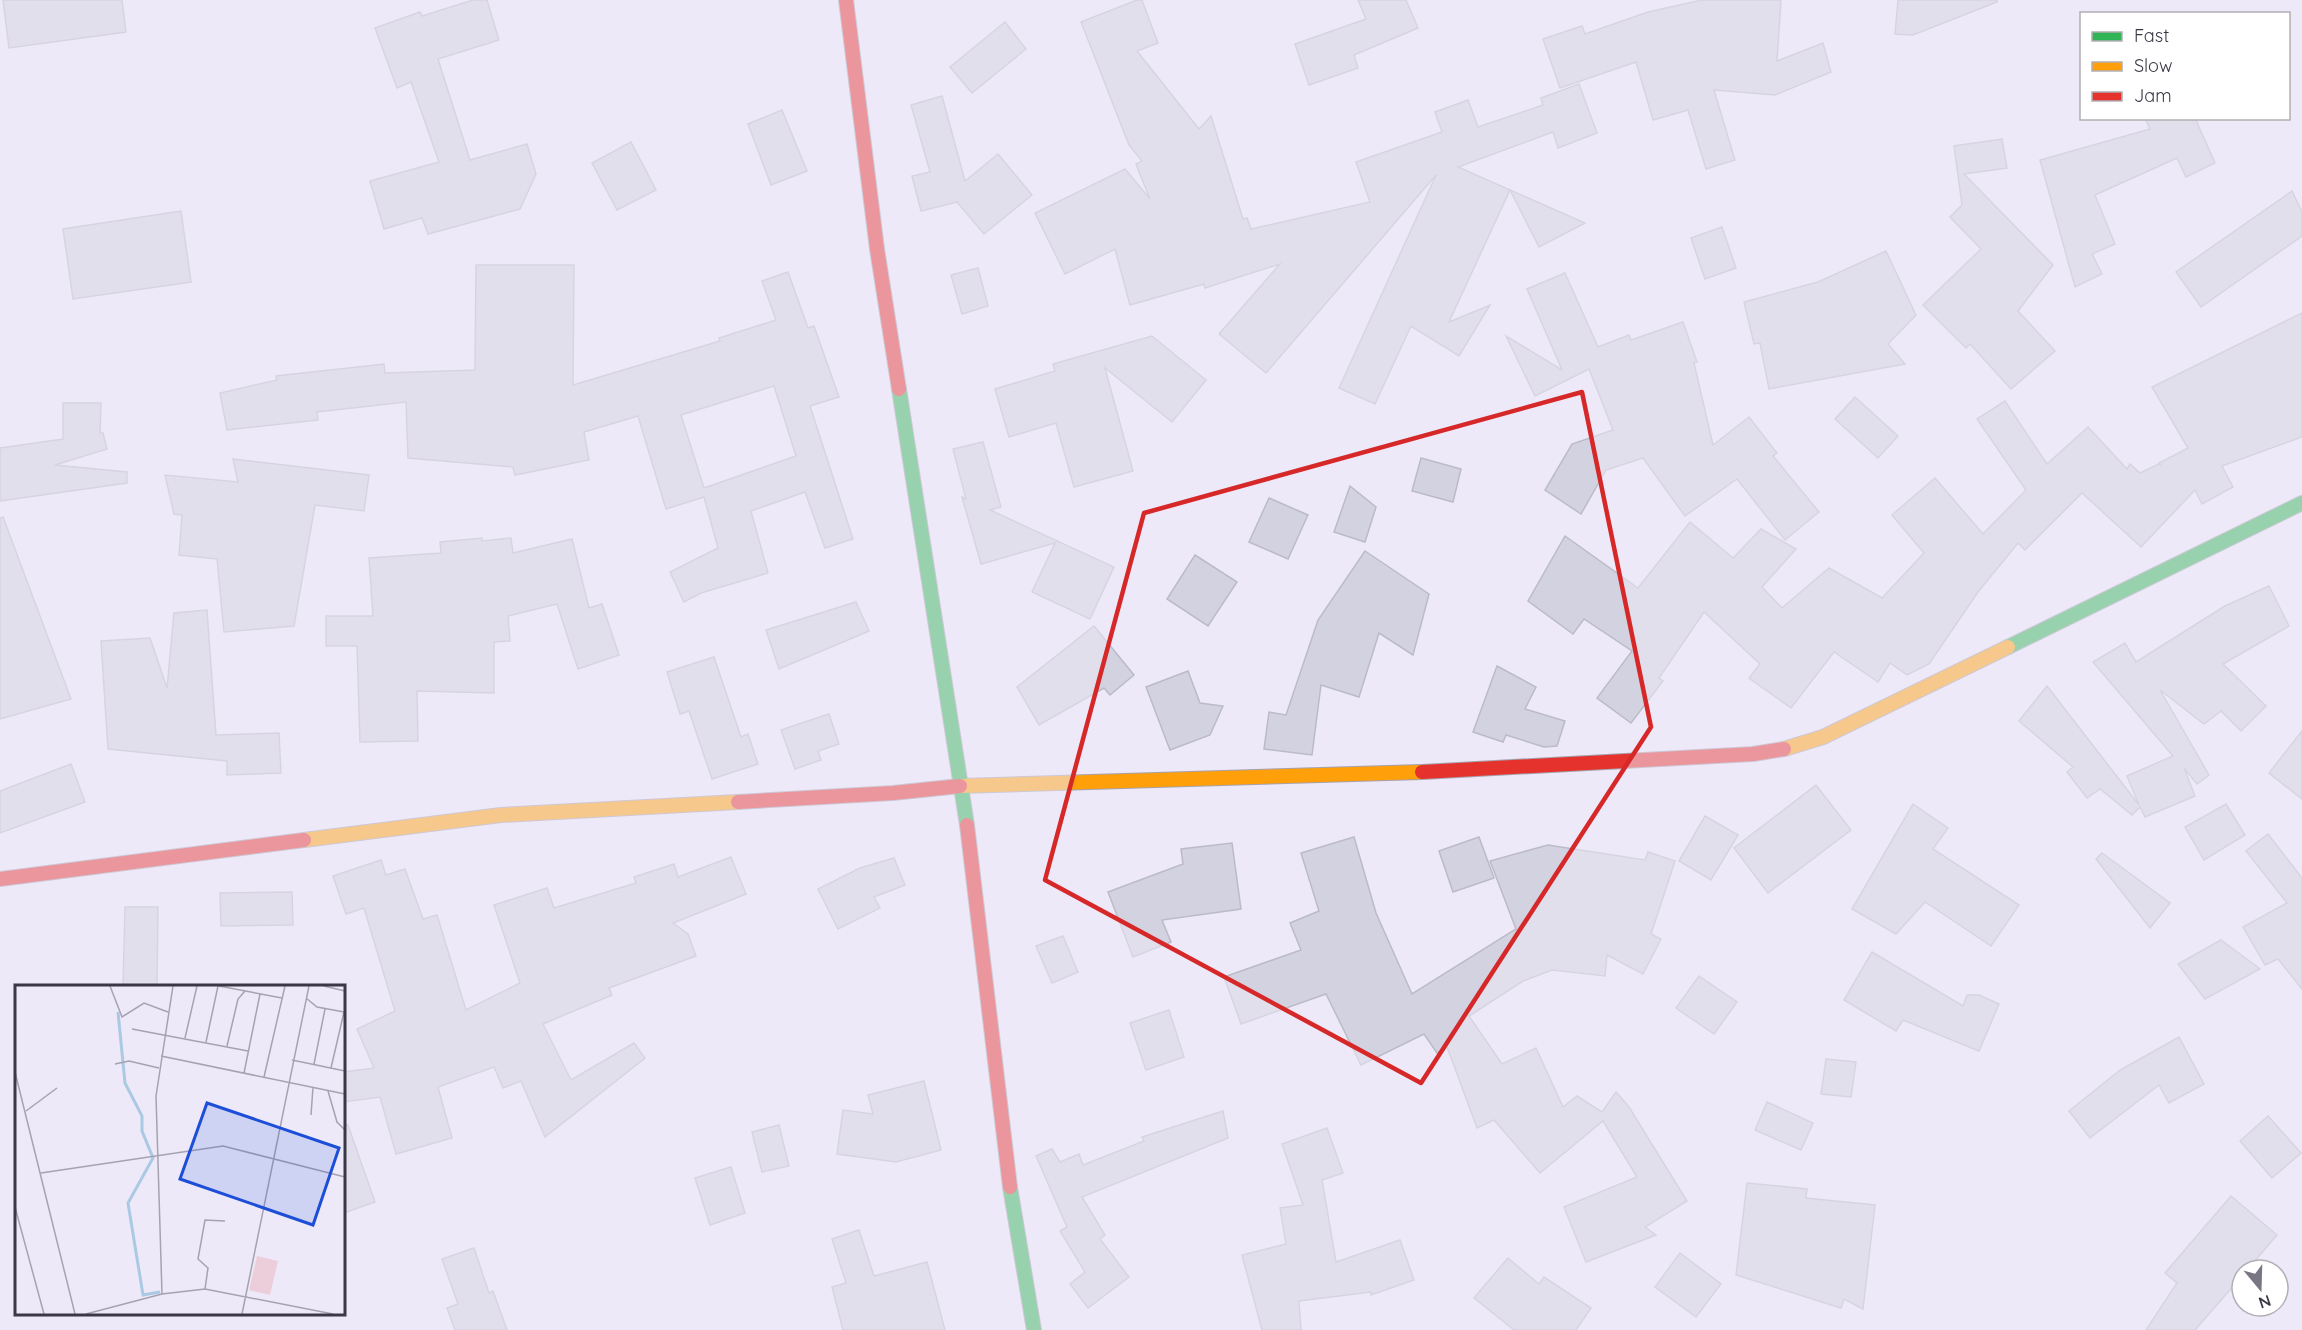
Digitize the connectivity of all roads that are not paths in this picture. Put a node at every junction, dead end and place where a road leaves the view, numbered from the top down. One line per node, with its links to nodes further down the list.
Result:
1 (846, 0): 3 (street)
2 (2302, 503): 3 (street)
3 (962, 786): 4 (street); 5 (street)
4 (0, 879)
5 (1034, 1330)

